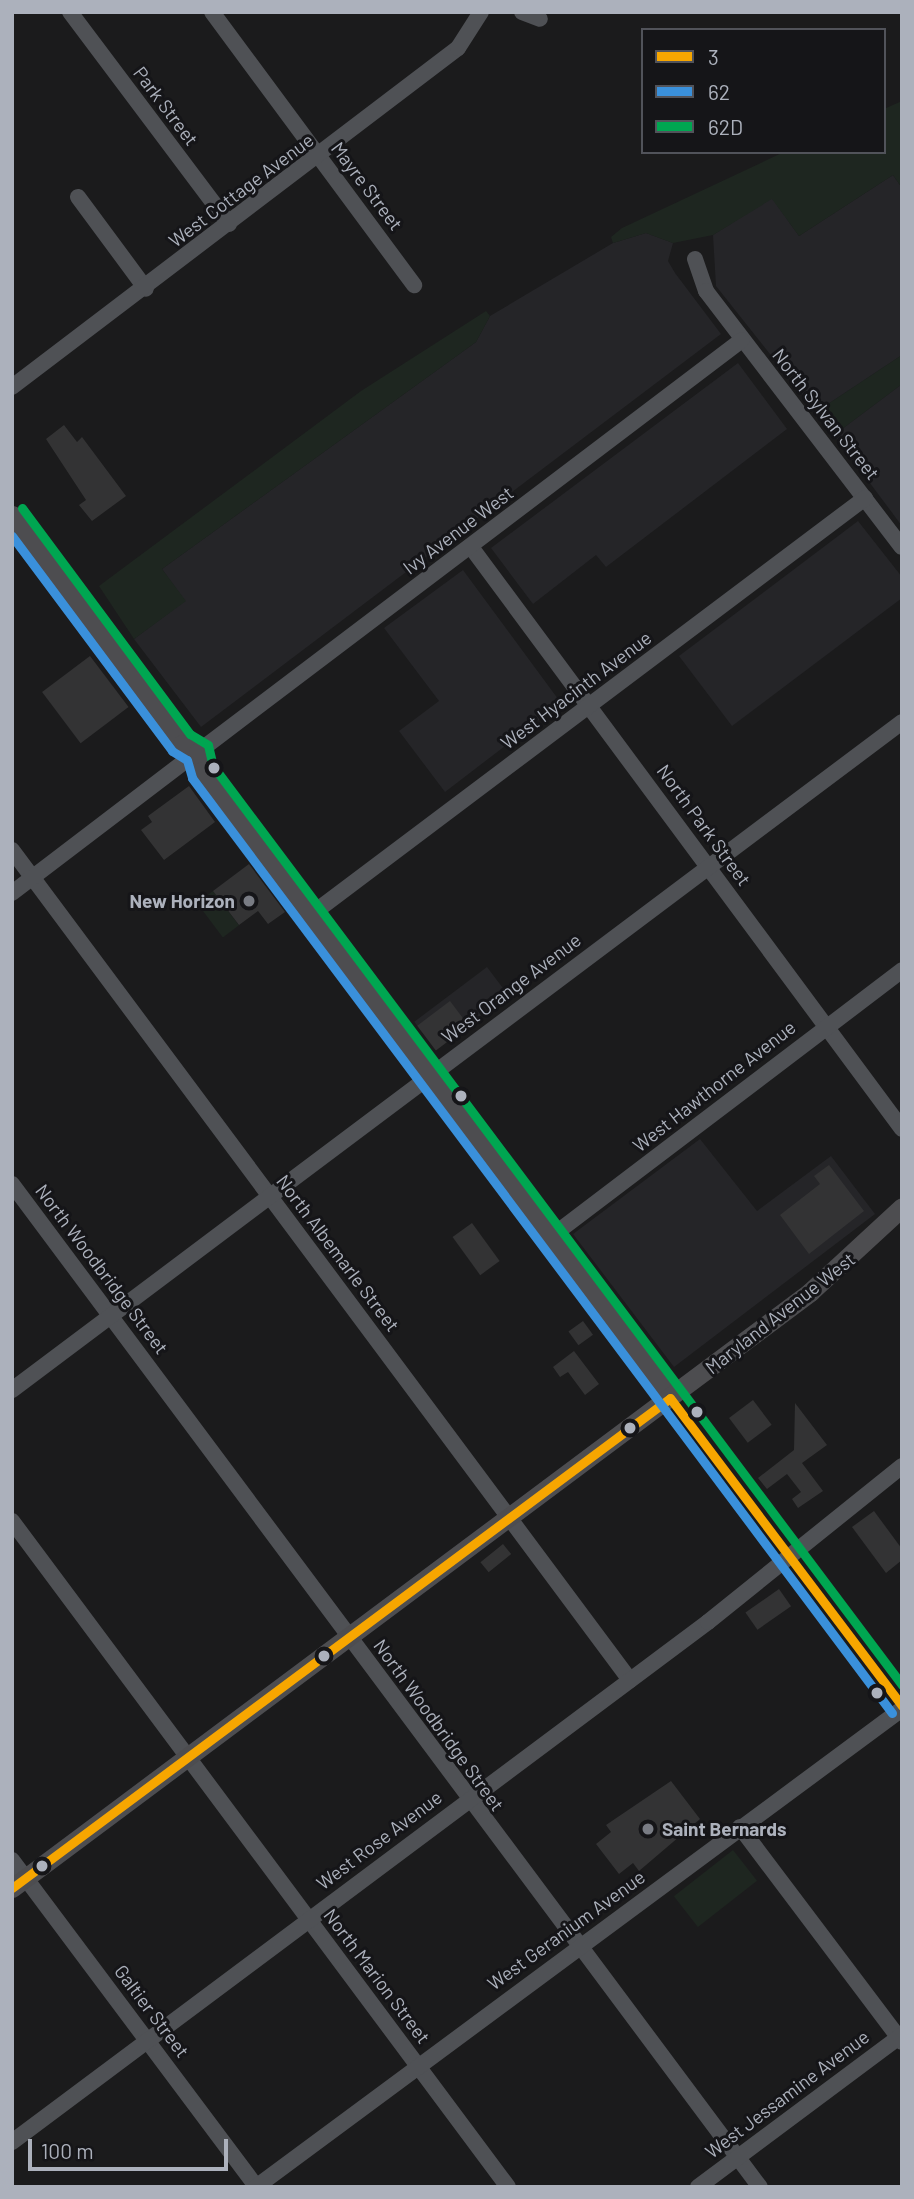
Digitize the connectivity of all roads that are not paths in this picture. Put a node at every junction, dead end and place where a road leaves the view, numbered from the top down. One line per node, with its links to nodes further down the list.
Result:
1 (70, 12): 8 (street, Park Street)
2 (212, 12): 6 (street, Mayre Street)
3 (481, 12): 6 (street, West Cottage Avenue)
4 (522, 12): 5 (street)
5 (540, 19)
6 (319, 157): 8 (street, West Cottage Avenue); 10 (street, Mayre Street)
7 (79, 197): 11 (street)
8 (229, 224): 11 (street, West Cottage Avenue)
9 (695, 259): 12 (street, North Sylvan Street)
10 (414, 285)
11 (146, 289): 13 (street, West Cottage Avenue)
12 (742, 340): 14 (street, North Sylvan Street); 16 (street, Ivy Avenue West)
13 (12, 387)
14 (865, 498): 17 (street, North Sylvan Street); 18 (street, West Hyacinth Avenue)
15 (12, 515): 20 (main road)
16 (471, 547): 18 (street, North Park Street); 20 (street, Ivy Avenue West)
17 (902, 547)
18 (591, 706): 22 (street, North Park Street); 25 (street, West Hyacinth Avenue)
19 (902, 722): 22 (street, West Orange Avenue)
20 (192, 757): 23 (street, Ivy Avenue West); 25 (main road)
21 (12, 850): 23 (street, North Albemarle Street)
22 (707, 866): 27 (street, North Park Street); 28 (street, West Orange Avenue)
23 (33, 878): 24 (street, Ivy Avenue West); 31 (street, North Albemarle Street)
24 (12, 893)
25 (312, 914): 28 (main road)
26 (902, 970): 27 (street, West Hawthorne Avenue)
27 (828, 1025): 29 (street, North Park Street); 34 (street, West Hawthorne Avenue)
28 (431, 1074): 31 (street, West Orange Avenue); 34 (main road)
29 (902, 1129)
30 (12, 1184): 36 (street, North Woodbridge Street)
31 (269, 1196): 36 (street, West Orange Avenue); 40 (street, North Albemarle Street)
32 (902, 1207): 35 (main road, Maryland Avenue West)
33 (902, 1224): 35 (main road, Maryland Avenue West)
34 (552, 1236): 38 (main road)
35 (873, 1240): 38 (main road, Maryland Avenue West)
36 (111, 1316): 37 (street, West Orange Avenue); 42 (street, North Woodbridge Street)
37 (12, 1390)
38 (670, 1398): 40 (main road, Maryland Avenue West)
39 (902, 1466): 43 (street, West Rose Avenue)
40 (506, 1516): 42 (main road, Maryland Avenue West); 43 (street, North Albemarle Street)
41 (12, 1521): 45 (street, North Marion Street)
42 (346, 1635): 45 (main road, Maryland Avenue West); 46 (street, North Woodbridge Street)
43 (630, 1680): 46 (street, West Rose Avenue)
44 (902, 1710): 47 (street, West Geranium Avenue)
45 (187, 1758): 49 (main road, Maryland Avenue West); 50 (street, North Marion Street)
46 (468, 1800): 50 (street, West Rose Avenue); 51 (street, North Woodbridge Street)
47 (740, 1826): 51 (street, West Geranium Avenue); 52 (street)
48 (12, 1860): 49 (street, Galtier Street)
49 (19, 1883): 53 (street, Galtier Street)
50 (307, 1919): 53 (street, West Rose Avenue); 54 (street, North Marion Street)
51 (579, 1947): 54 (street, West Geranium Avenue); 56 (street, North Woodbridge Street)
52 (901, 2038): 56 (street, West Jessamine Avenue)
53 (147, 2040): 55 (street, West Rose Avenue); 57 (street, Galtier Street)
54 (418, 2066): 57 (street, West Geranium Avenue); 58 (street, North Marion Street)
55 (12, 2142)
56 (738, 2157): 59 (street, West Jessamine Avenue); 60 (street, North Woodbridge Street)
57 (257, 2187)
58 (508, 2187)
59 (698, 2187)
60 (760, 2187)

